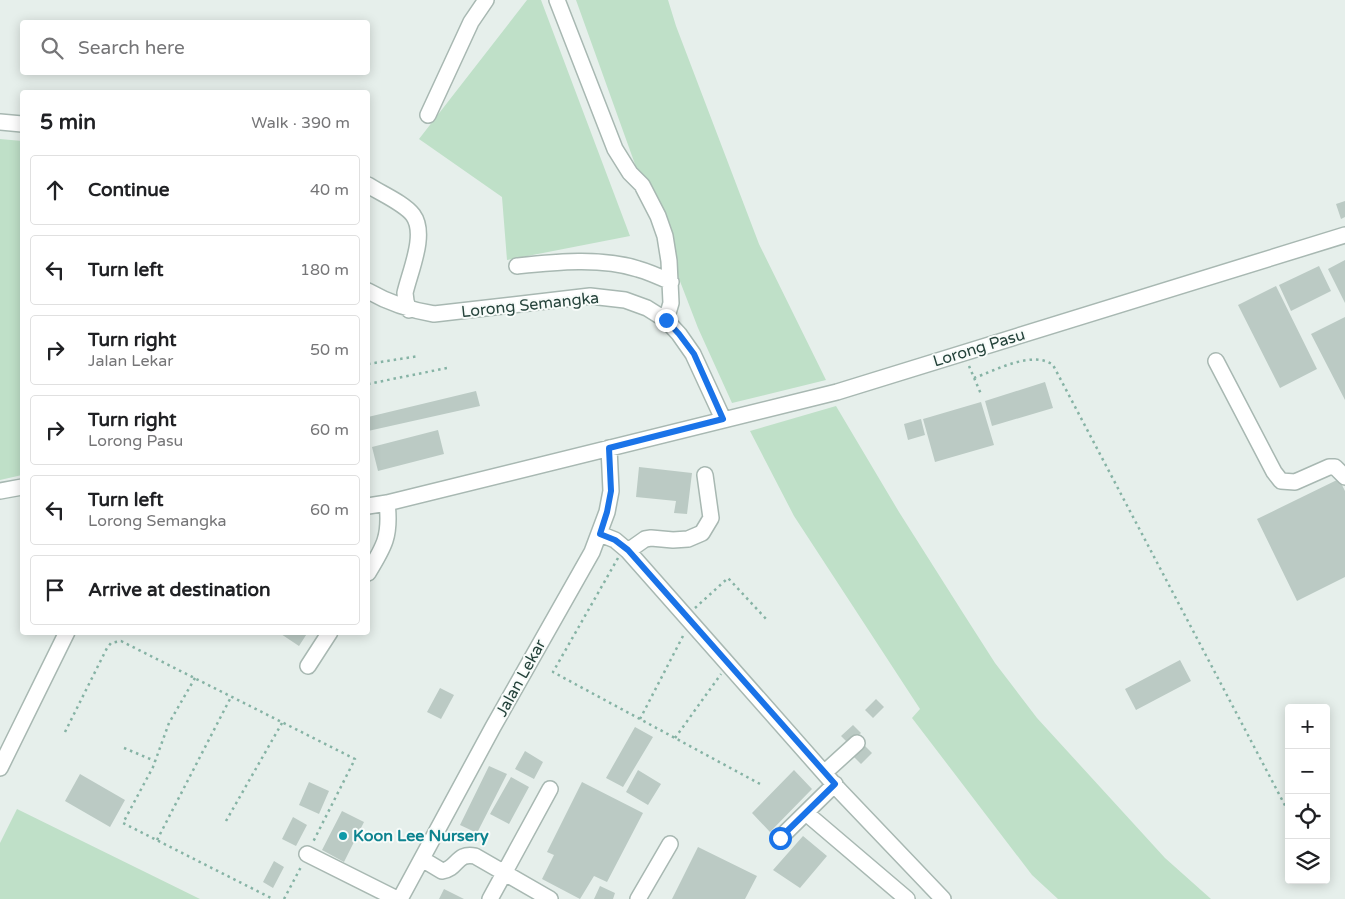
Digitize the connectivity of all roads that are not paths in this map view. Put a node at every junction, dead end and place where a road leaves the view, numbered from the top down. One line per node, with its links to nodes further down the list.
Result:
1 (486, 0): 3 (street)
2 (557, 0): 9 (street)
3 (428, 115)
4 (0, 122): 5 (street)
5 (20, 124)
6 (370, 186): 11 (street)
7 (1345, 235): 14 (street, Lorong Pasu)
8 (517, 266): 9 (street)
9 (671, 282): 12 (street)
10 (370, 292): 11 (street, Lorong Semangka)
11 (409, 310): 12 (street, Lorong Semangka)
12 (666, 320): 14 (street, Lorong Semangka)
13 (1216, 361): 17 (street)
14 (723, 419): 15 (street, Lorong Pasu)
15 (609, 448): 20 (street); 22 (street, Jalan Lekar)
16 (705, 475): 23 (street)
17 (1345, 477)
18 (20, 487): 19 (street)
19 (0, 491)
20 (387, 503): 21 (street); 24 (street)
21 (370, 506)
22 (600, 534): 23 (street); 37 (street, Jalan Lekar)
23 (628, 550): 30 (street)
24 (370, 569)
25 (66, 635): 29 (street)
26 (328, 635): 27 (street)
27 (308, 666)
28 (857, 743): 30 (street)
29 (0, 768)
30 (824, 773): 31 (street)
31 (835, 784): 33 (street); 44 (street)
32 (550, 789): 38 (street)
33 (806, 813): 34 (street); 43 (street)
34 (780, 838)
35 (670, 844): 42 (street)
36 (307, 854): 39 (street)
37 (422, 859): 38 (street); 39 (street, Jalan Lekar)
38 (505, 872): 40 (street); 41 (street)
39 (399, 899)
40 (490, 899)
41 (550, 899)
42 (638, 899)
43 (907, 899)
44 (943, 899)

